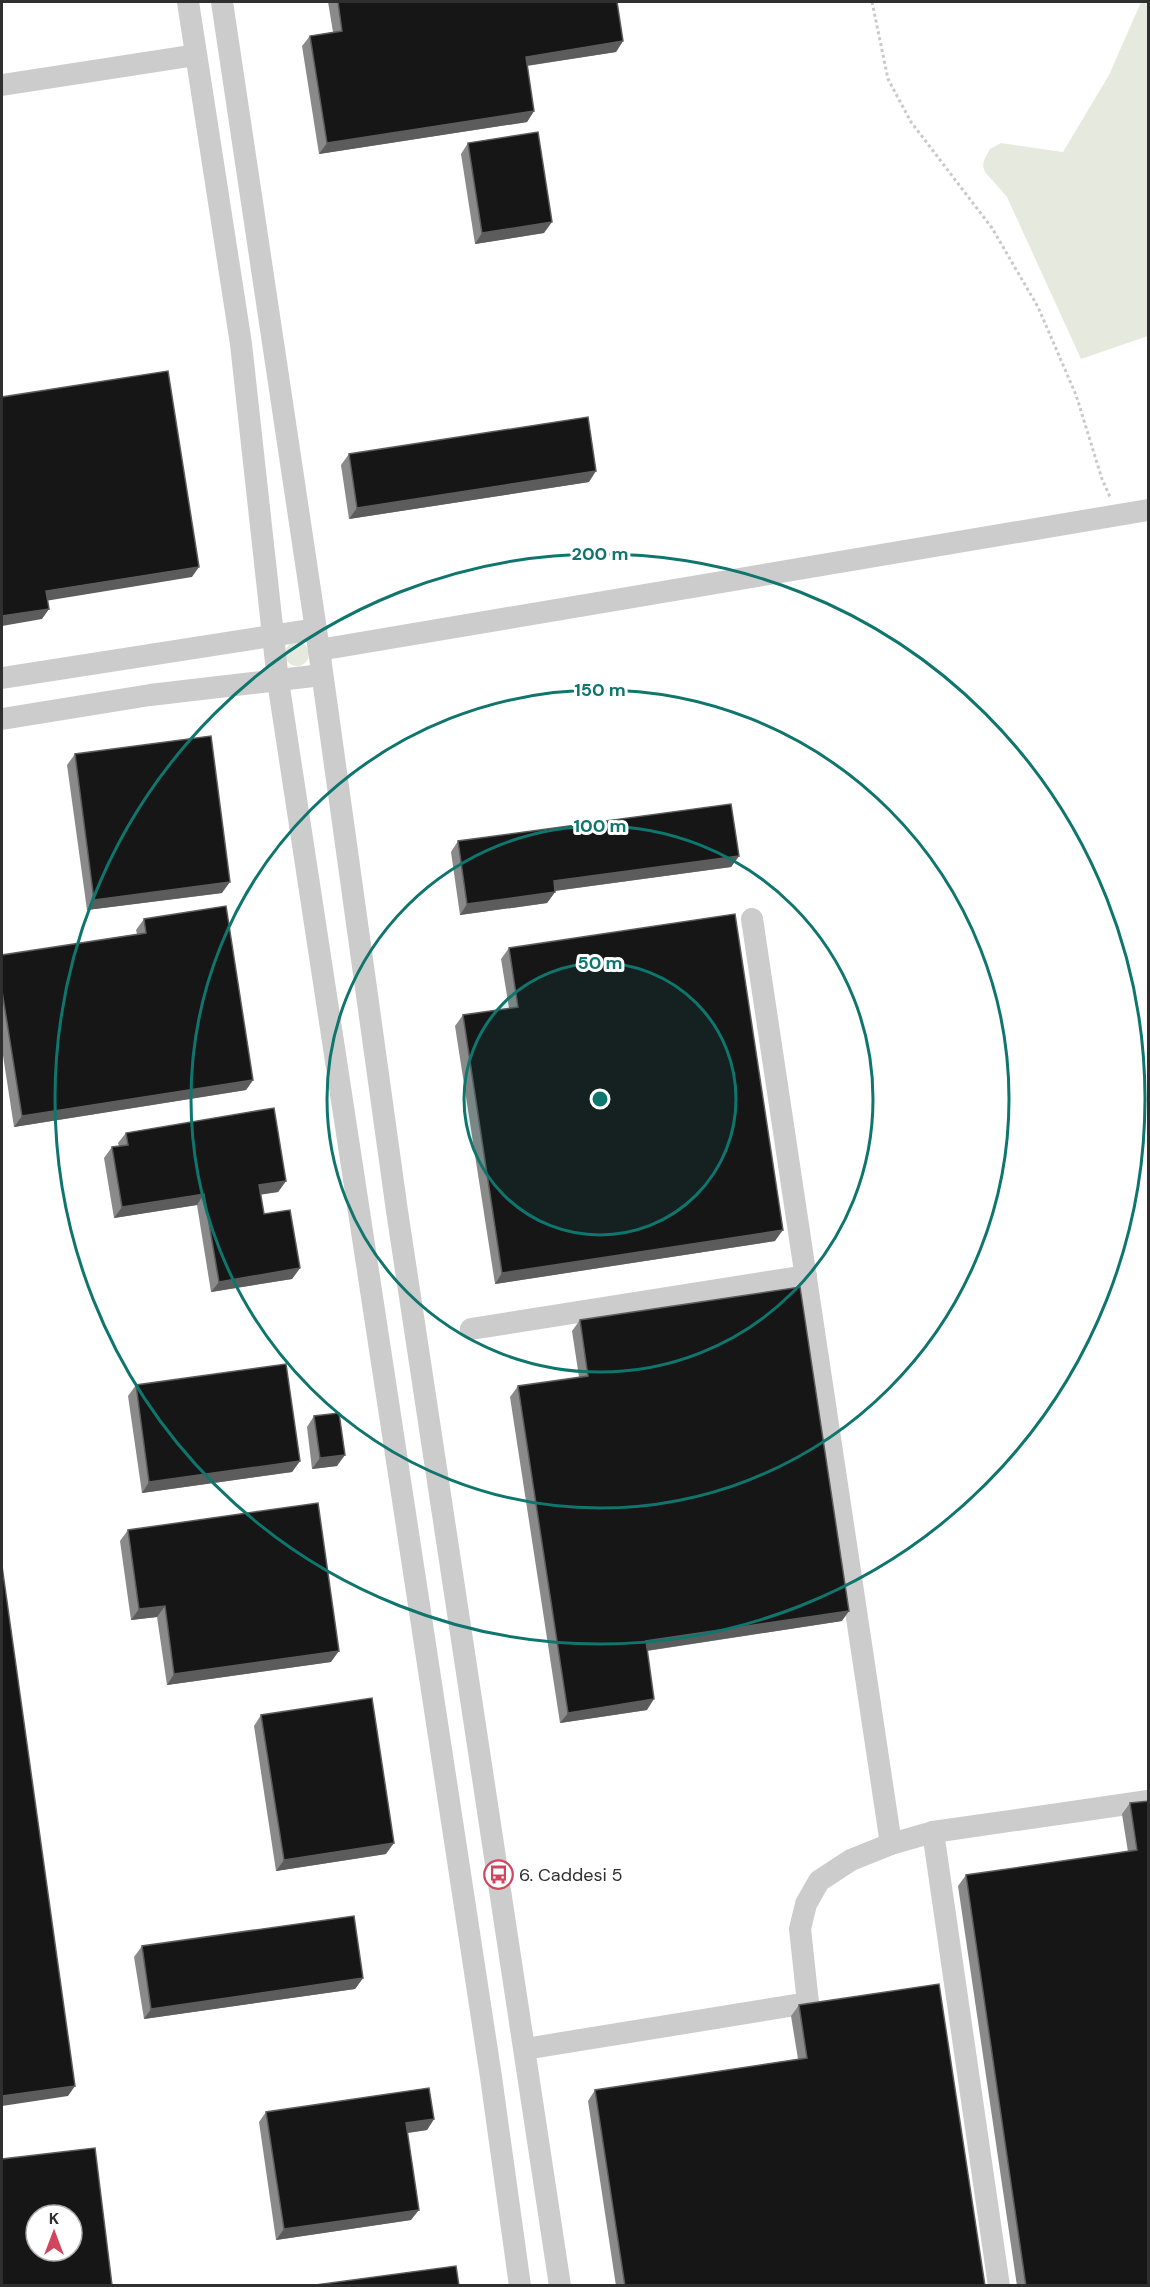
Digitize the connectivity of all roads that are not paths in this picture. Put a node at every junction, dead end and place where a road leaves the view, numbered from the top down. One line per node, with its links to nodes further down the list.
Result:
1 (188, 2): 3 (street)
2 (222, 2): 7 (street)
3 (196, 55): 4 (street); 6 (street)
4 (2, 85)
5 (1149, 510): 7 (street)
6 (273, 636): 7 (street); 9 (street); 10 (street)
7 (318, 640): 8 (street)
8 (322, 675): 10 (street); 13 (street)
9 (2, 678)
10 (278, 681): 11 (street); 14 (street)
11 (2, 719)
12 (752, 919): 15 (street)
13 (397, 1211): 14 (street); 20 (street)
14 (359, 1217): 21 (street)
15 (806, 1276): 16 (street); 19 (street)
16 (471, 1329)
17 (1149, 1801): 18 (street)
18 (933, 1832): 19 (street); 24 (street)
19 (891, 1844): 20 (street)
20 (527, 2060): 21 (street); 23 (street)
21 (491, 2077): 22 (street)
22 (520, 2286)
23 (560, 2286)
24 (999, 2286)

